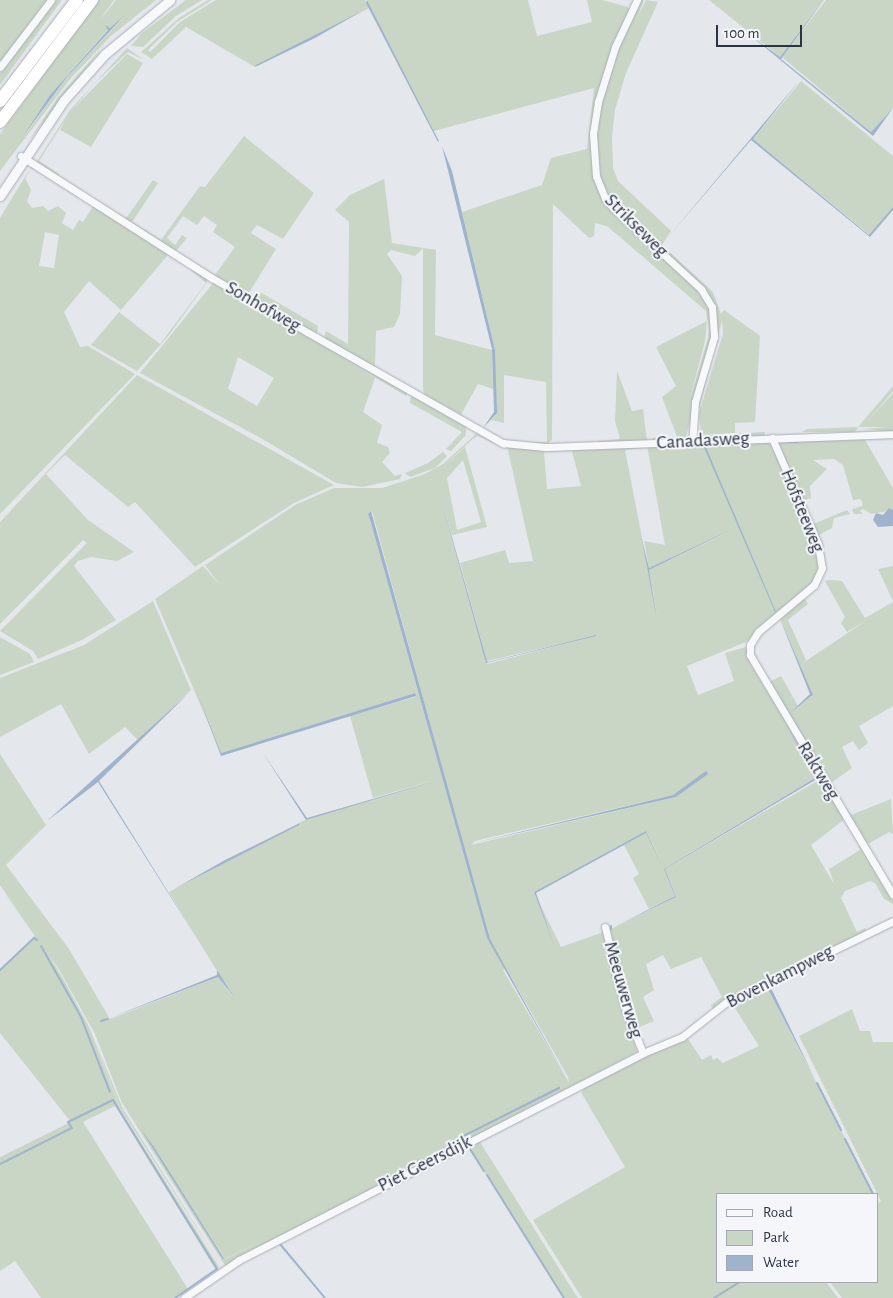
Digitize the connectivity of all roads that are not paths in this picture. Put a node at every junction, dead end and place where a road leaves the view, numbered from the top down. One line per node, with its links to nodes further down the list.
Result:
1 (51, 0): 6 (street)
2 (77, 0): 7 (highway)
3 (92, 0): 8 (highway)
4 (170, 0): 9 (street)
5 (637, 0): 13 (street, Strikseweg)
6 (0, 67)
7 (0, 101)
8 (0, 122)
9 (23, 158): 10 (street); 14 (street, Sonhofweg)
10 (2, 194)
11 (893, 434): 12 (street, Canadasweg)
12 (772, 438): 13 (street, Canadasweg); 15 (street, Hofsteeweg)
13 (692, 441): 14 (street, Canadasweg)
14 (513, 445)
15 (750, 645): 16 (street, Raktweg)
16 (893, 895)
17 (893, 920): 19 (street, Bovenkampweg)
18 (605, 927): 20 (street, Meeuwerweg)
19 (672, 1041): 20 (street, Piet Geersdijk)
20 (643, 1053): 21 (street, Piet Geersdijk)
21 (184, 1298)

